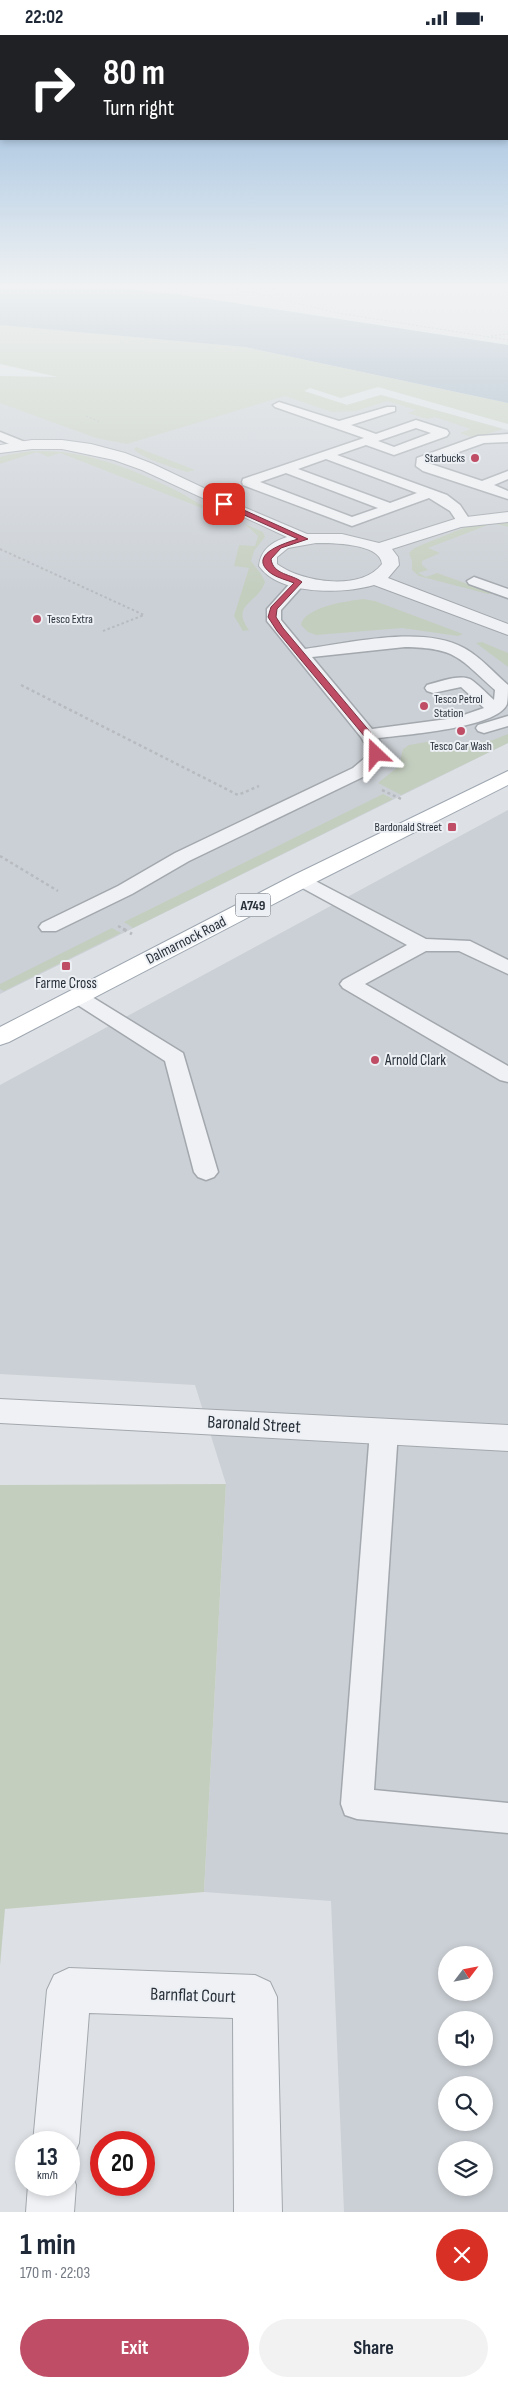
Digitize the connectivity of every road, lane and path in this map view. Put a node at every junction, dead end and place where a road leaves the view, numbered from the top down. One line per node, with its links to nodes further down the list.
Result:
1 (279, 405): 3 (lane)
2 (391, 409): 3 (lane)
3 (339, 425): 8 (lane)
4 (0, 436): 6 (lane)
5 (508, 438): 11 (lane)
6 (21, 445): 7 (street); 17 (street)
7 (0, 449)
8 (328, 456): 9 (lane); 12 (lane)
9 (288, 469): 14 (lane); 14 (lane)
10 (508, 475): 11 (lane)
11 (482, 485): 13 (lane)
12 (430, 493): 14 (lane); 16 (lane)
13 (508, 495)
14 (390, 508)
15 (508, 517): 16 (street)
16 (463, 520): 18 (street)
17 (305, 539): 18 (street); 22 (street)
18 (379, 548): 20 (street)
19 (0, 549): 25 (path)
20 (374, 579): 22 (street); 24 (street)
21 (474, 581): 23 (lane)
22 (299, 582): 28 (lane)
23 (508, 594)
24 (508, 630)
25 (103, 631)
26 (419, 642): 27 (lane); 28 (lane); 31 (lane)
27 (432, 653)
28 (300, 654): 36 (lane)
29 (21, 685): 39 (path)
30 (433, 688): 32 (lane)
31 (505, 692): 32 (lane)
32 (495, 709): 36 (lane)
33 (508, 721): 34 (lane)
34 (484, 728)
35 (441, 736): 36 (lane)
36 (372, 741): 37 (lane)
37 (352, 776): 40 (path); 43 (lane)
38 (508, 777): 40 (main road, Dalmarnock Road / A749)
39 (263, 784)
40 (433, 815): 42 (main road, Dalmarnock Road / A749)
41 (0, 855): 43 (path)
42 (302, 880): 45 (lane); 46 (main road, Dalmarnock Road / A749)
43 (88, 908): 44 (lane); 46 (path)
44 (49, 927)
45 (422, 945): 47 (lane); 50 (lane)
46 (162, 952): 48 (main road, Dalmarnock Road / A749)
47 (508, 968)
48 (77, 996): 49 (main road, Dalmarnock Road / A749); 51 (lane)
49 (0, 1037)
50 (508, 1075)
51 (206, 1173)
52 (0, 1411): 53 (street, Baronald Street)
53 (384, 1431): 54 (street, Baronald Street); 55 (lane)
54 (508, 1438)
55 (508, 1818)
56 (57, 2131): 59 (street, Barnflat Court)
57 (51, 2196): 58 (street)
58 (50, 2212)
59 (258, 2212)

